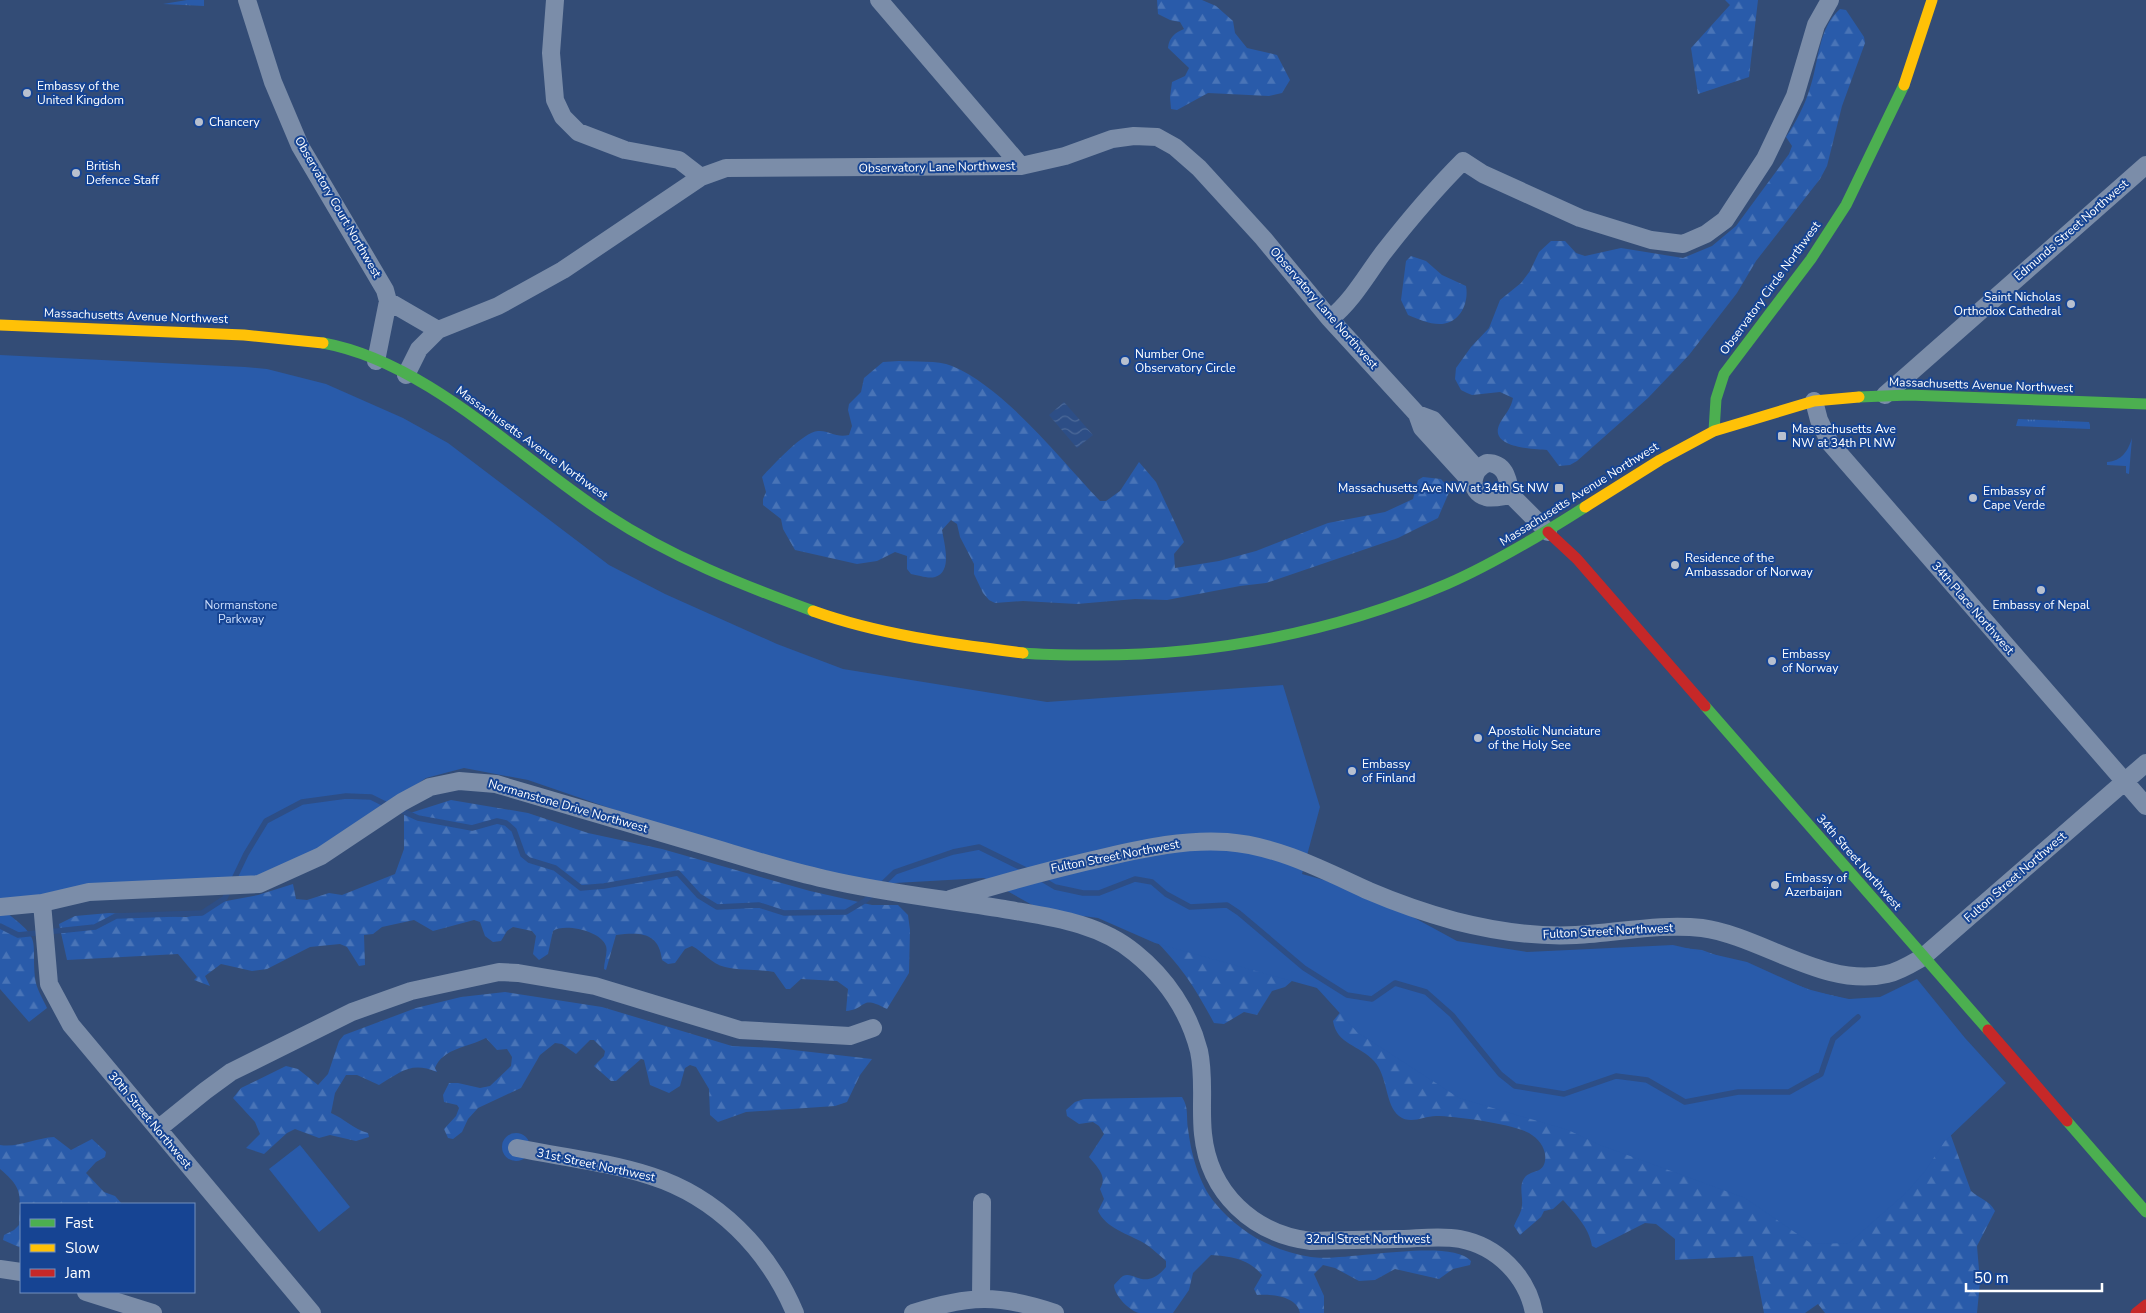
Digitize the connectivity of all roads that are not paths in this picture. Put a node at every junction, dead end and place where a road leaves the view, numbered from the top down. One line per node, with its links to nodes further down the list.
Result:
1 (247, 0): 9 (street, Observatory Court Northwest)
2 (879, 0): 7 (street)
3 (1830, 0): 10 (street)
4 (1932, 0): 18 (main road, Observatory Circle Northwest)
5 (556, 1): 8 (street)
6 (2146, 164): 15 (street, Edmunds Street Northwest)
7 (1020, 166): 8 (street, Observatory Lane Northwest); 10 (street, Observatory Lane Northwest)
8 (701, 177): 12 (street, Observatory Lane Northwest)
9 (388, 301): 12 (street); 13 (street)
10 (1330, 318): 19 (street, Observatory Lane Northwest)
11 (0, 325): 13 (main road, Massachusetts Avenue Northwest)
12 (438, 330): 14 (street, Observatory Lane Northwest)
13 (376, 361): 14 (main road, Massachusetts Avenue Northwest)
14 (406, 375): 21 (main road, Massachusetts Avenue Northwest)
15 (1884, 395): 16 (main road, Massachusetts Avenue Northwest); 17 (main road, Massachusetts Avenue Northwest)
16 (1814, 401): 18 (main road, Massachusetts Avenue Northwest); 23 (street, 34th Place Northwest)
17 (2146, 404)
18 (1714, 431): 21 (main road, Massachusetts Avenue Northwest)
19 (1475, 477): 20 (street); 20 (street)
20 (1511, 495): 21 (street)
21 (1548, 532): 28 (main road, 34th Street Northwest)
22 (2146, 763): 23 (street, Fulton Street Northwest)
23 (2125, 781): 24 (street, 34th Place Northwest); 28 (street, Fulton Street Northwest)
24 (2146, 806)
25 (947, 900): 26 (street, Normanstone Drive Northwest); 28 (street, Fulton Street Northwest); 44 (street, 32nd Street Northwest)
26 (42, 903): 27 (street, Normanstone Drive Northwest); 30 (street, 30th Street Northwest)
27 (0, 907)
28 (1923, 957): 33 (main road, 34th Street Northwest)
29 (873, 1028): 30 (street)
30 (158, 1129): 40 (street, 30th Street Northwest)
31 (516, 1148): 41 (street, 31st Street Northwest)
32 (982, 1202): 37 (street)
33 (2146, 1212)
34 (0, 1269): 35 (street)
35 (20, 1272)
36 (89, 1293): 39 (street)
37 (981, 1298): 42 (street); 43 (street)
38 (2146, 1305): 45 (main road)
39 (152, 1313)
40 (312, 1313)
41 (794, 1313)
42 (914, 1313)
43 (1055, 1313)
44 (1534, 1313)
45 (2136, 1313)

